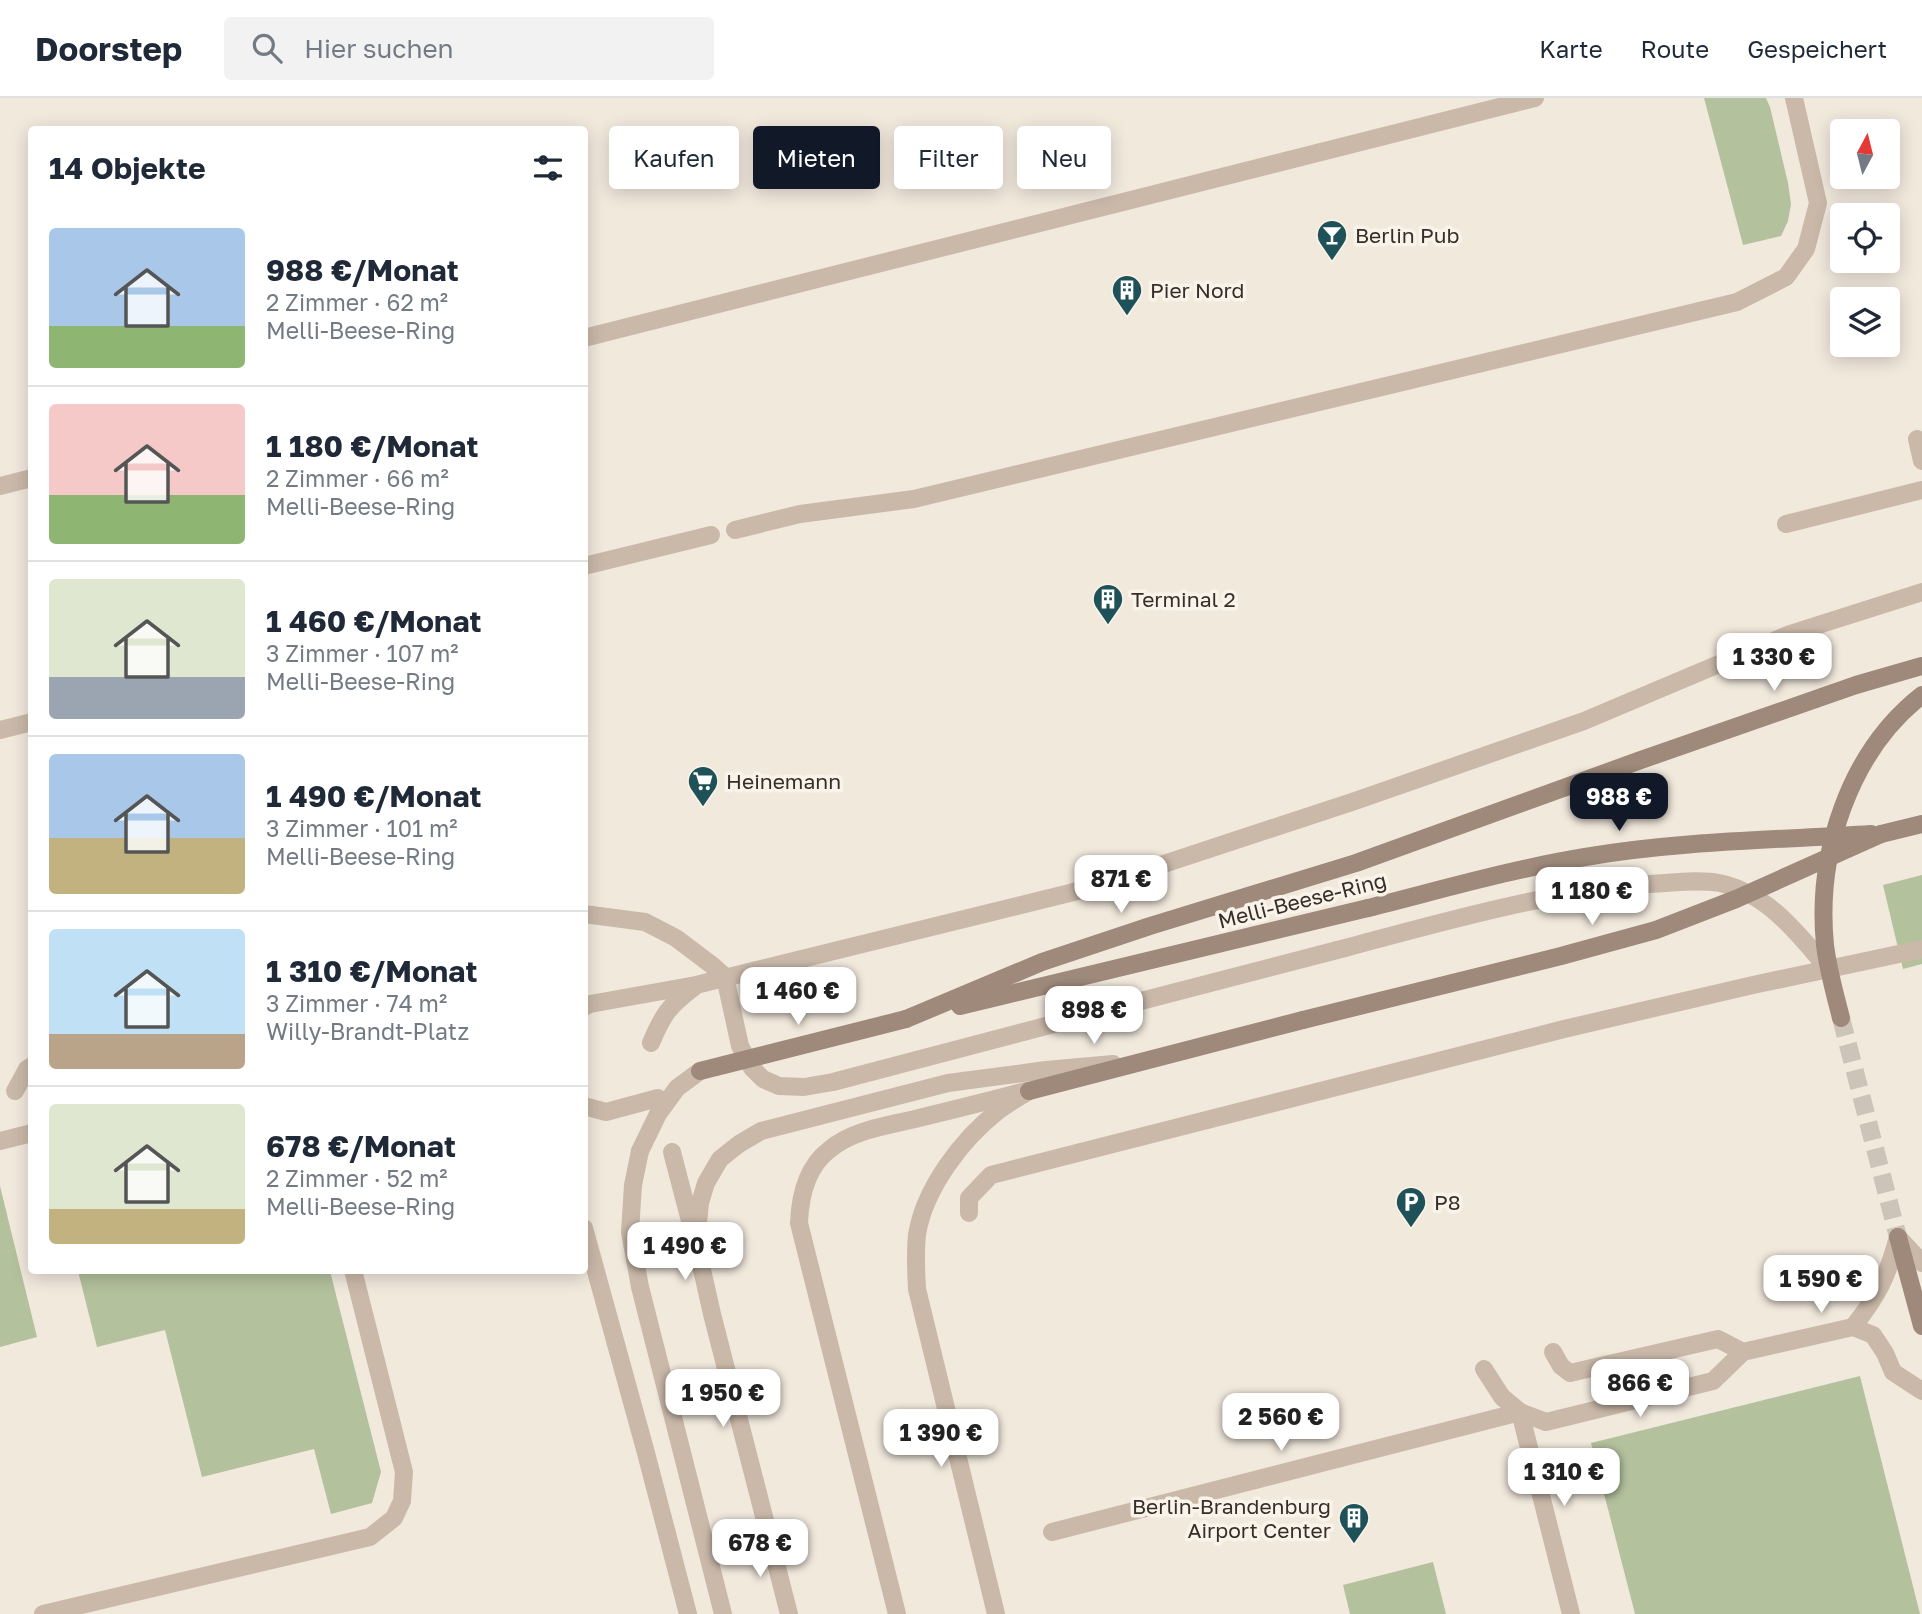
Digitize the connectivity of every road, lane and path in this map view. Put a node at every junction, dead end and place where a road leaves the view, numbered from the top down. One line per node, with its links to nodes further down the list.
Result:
1 (1535, 98): 3 (street)
2 (1794, 98): 10 (street)
3 (588, 337)
4 (1917, 439): 5 (street)
5 (1922, 461)
6 (28, 479): 7 (street)
7 (0, 486)
8 (1922, 490): 9 (street)
9 (1786, 524)
10 (735, 530)
11 (711, 535): 12 (street)
12 (588, 565)
13 (1922, 592): 23 (street)
14 (1922, 666): 27 (street)
15 (1922, 695): 22 (street)
16 (28, 723): 17 (street)
17 (0, 730)
18 (1922, 824): 19 (street, Melli-Beese-Ring)
19 (1881, 834): 27 (street, Melli-Beese-Ring, bridge); 30 (street, Melli-Beese-Ring, bridge)
20 (588, 915): 23 (street)
21 (1922, 949): 22 (street)
22 (1829, 970): 23 (street); 26 (street); 38 (street)
23 (725, 977): 24 (street)
24 (696, 985): 25 (street); 28 (street)
25 (588, 1005)
26 (1841, 1018)
27 (906, 1019): 54 (street, Melli-Beese-Ring, bridge)
28 (651, 1043)
29 (28, 1068): 31 (street)
30 (1049, 1077): 32 (street, Melli-Beese-Ring); 41 (street, Melli-Beese-Ring)
31 (15, 1091)
32 (1029, 1091): 56 (street, Melli-Beese-Ring); 57 (street, Melli-Beese-Ring)
33 (658, 1098): 34 (street)
34 (588, 1107)
35 (28, 1134): 36 (street)
36 (0, 1141)
37 (672, 1152): 41 (street)
38 (969, 1213)
39 (1898, 1237): 42 (street); 44 (street); 45 (street)
40 (588, 1243): 53 (street)
41 (696, 1243): 55 (street, Melli-Beese-Ring)
42 (1922, 1262)
43 (354, 1274): 52 (street)
44 (1922, 1326)
45 (1853, 1327): 47 (street); 49 (street)
46 (1553, 1352): 47 (street)
47 (1743, 1352): 50 (street)
48 (1485, 1369): 50 (street)
49 (1922, 1391)
50 (1520, 1412): 51 (street); 58 (street)
51 (1052, 1532)
52 (43, 1614)
53 (688, 1614)
54 (723, 1614)
55 (789, 1614)
56 (897, 1614)
57 (996, 1614)
58 (1571, 1614)

